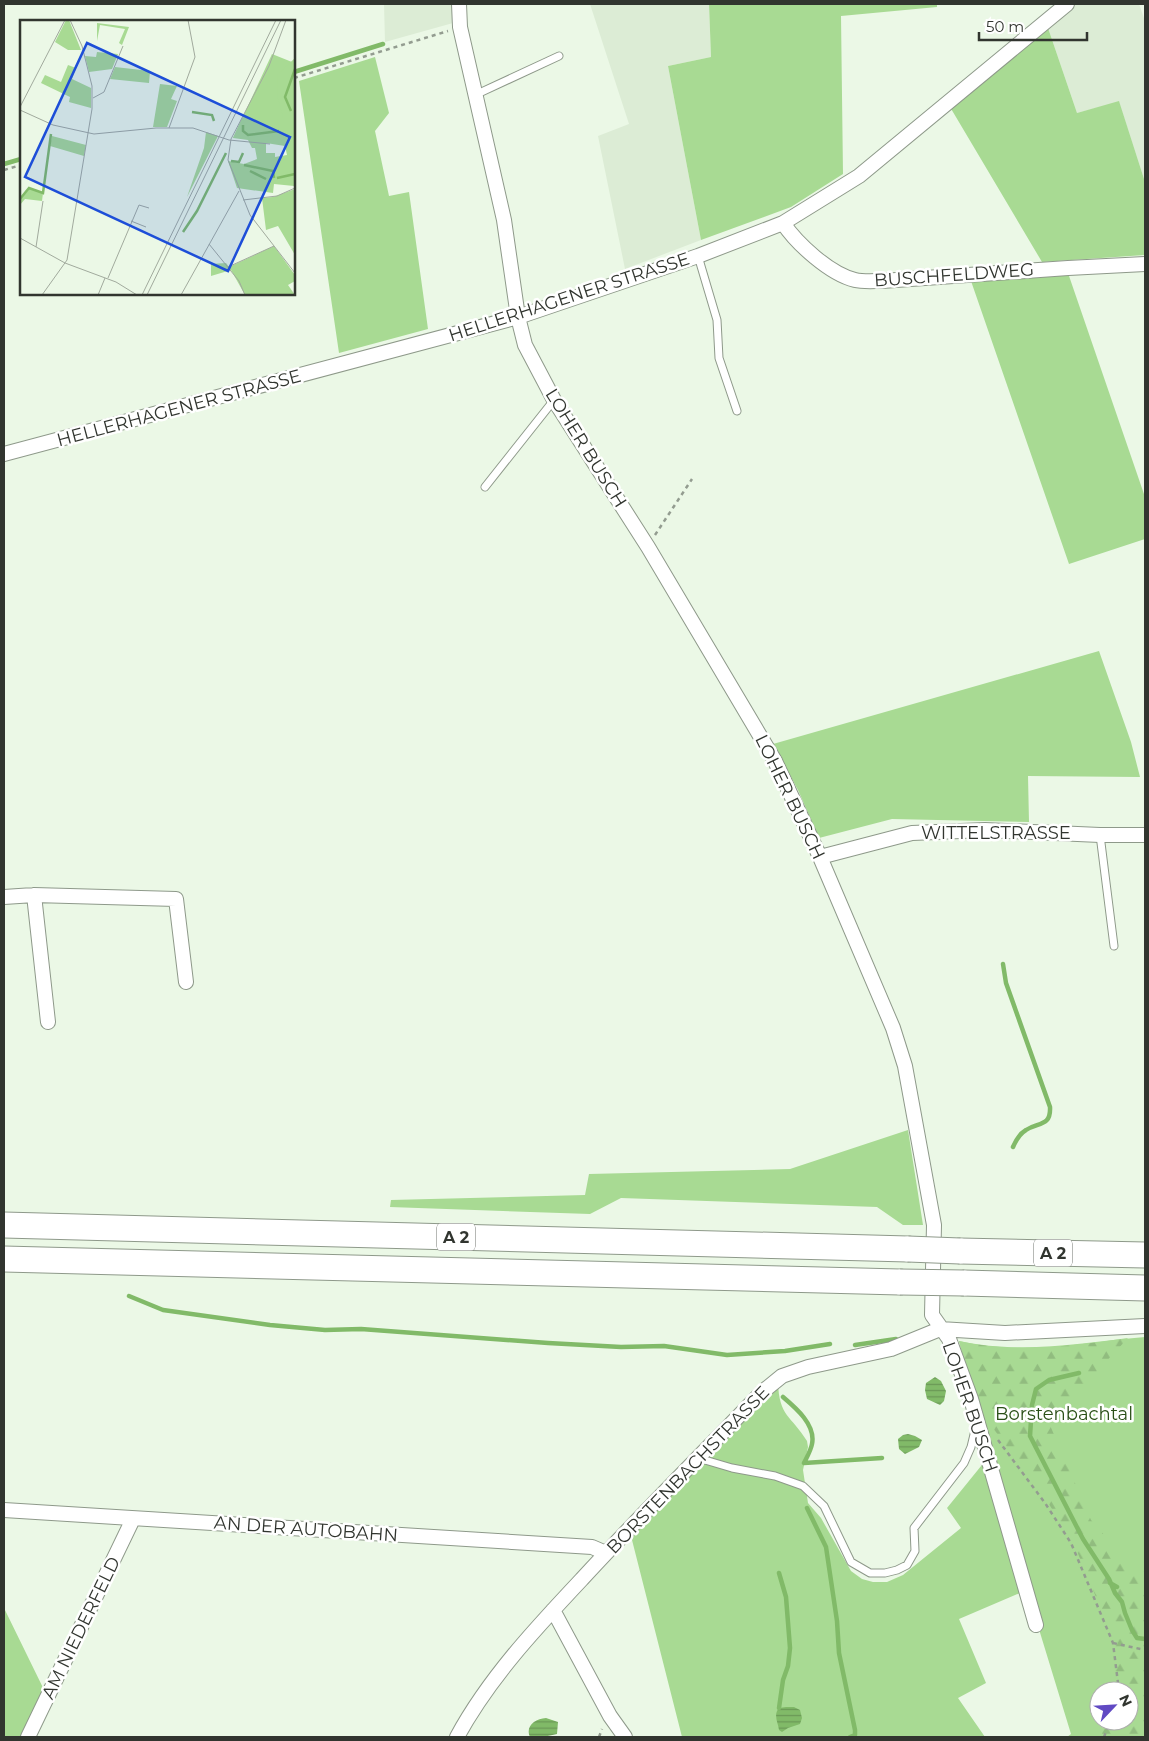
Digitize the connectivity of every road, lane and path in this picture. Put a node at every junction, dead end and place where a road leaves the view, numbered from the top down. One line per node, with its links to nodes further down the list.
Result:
1 (460, 4): 3 (street, LOHER BUSCH)
2 (1067, 4): 9 (street, HELLERHAGENER STRASSE)
3 (460, 27): 5 (path); 6 (street, LOHER BUSCH)
4 (559, 56): 6 (lane)
5 (295, 78)
6 (475, 95): 12 (street, LOHER BUSCH)
7 (20, 165): 8 (path)
8 (4, 170)
9 (783, 223): 10 (street, HELLERHAGENER STRASSE); 11 (street, BUSCHFELDWEG)
10 (698, 256): 12 (street, HELLERHAGENER STRASSE); 14 (lane)
11 (1145, 264)
12 (518, 317): 13 (street, LOHER BUSCH); 15 (street, HELLERHAGENER STRASSE)
13 (554, 400): 17 (lane); 18 (street, LOHER BUSCH)
14 (737, 411)
15 (4, 454)
16 (692, 479): 18 (path)
17 (485, 487)
18 (648, 546): 21 (street, LOHER BUSCH)
19 (1100, 835): 20 (street, WITTELSTRASSE); 21 (street, WITTELSTRASSE); 24 (lane)
20 (1145, 835)
21 (820, 857): 32 (street, LOHER BUSCH)
22 (34, 895): 23 (street); 25 (street); 26 (street)
23 (4, 897)
24 (1114, 946)
25 (186, 982)
26 (48, 1022)
27 (4, 1225): 28 (highway, A 2, bridge)
28 (1145, 1255)
29 (4, 1259): 30 (highway, A 2, bridge)
30 (1145, 1288)
31 (1145, 1326): 32 (street, BORSTENBACHSTRASSE)
32 (940, 1329): 33 (street, LOHER BUSCH); 35 (street, BORSTENBACHSTRASSE)
33 (977, 1422): 35 (lane); 40 (street, LOHER BUSCH)
34 (996, 1436): 41 (path)
35 (698, 1458): 38 (street, BORSTENBACHSTRASSE)
36 (4, 1510): 37 (street, AN DER AUTOBAHN)
37 (134, 1519): 38 (street, AN DER AUTOBAHN); 44 (street, AM NIEDERFELD)
38 (606, 1553): 39 (street, BORSTENBACHSTRASSE)
39 (553, 1610): 45 (street, BORSTENBACHSTRASSE); 46 (street)
40 (1036, 1625)
41 (1113, 1643): 42 (path); 43 (path)
42 (1145, 1650)
43 (1118, 1681)
44 (31, 1736)
45 (457, 1737)
46 (624, 1737)

